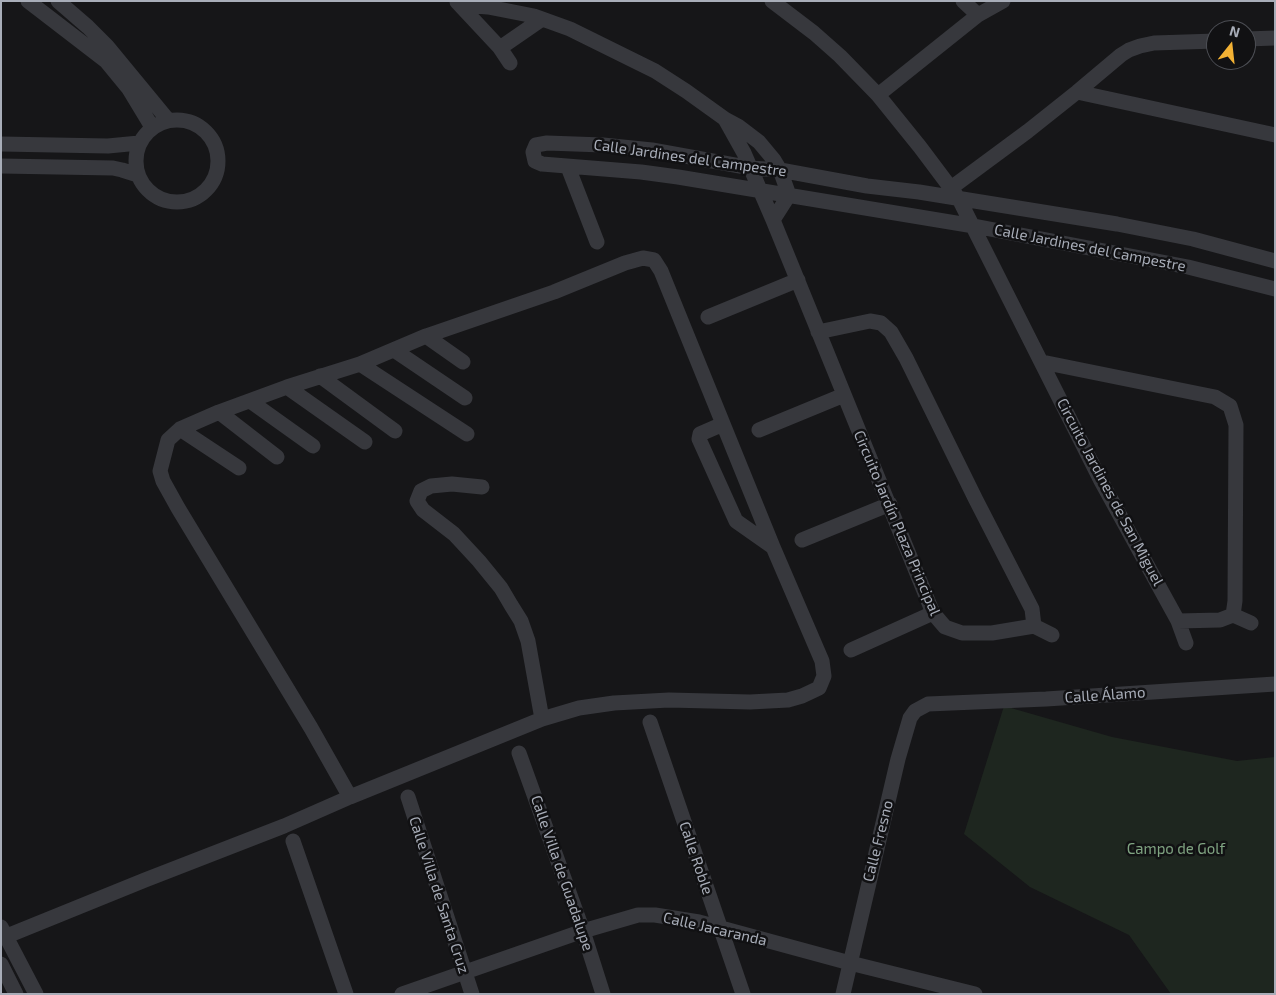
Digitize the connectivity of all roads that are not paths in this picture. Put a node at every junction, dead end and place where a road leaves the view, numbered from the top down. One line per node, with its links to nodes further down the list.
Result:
1 (28, 1): 9 (street)
2 (772, 1): 16 (street, Circuito Jardines de San Miguel)
3 (963, 1): 7 (street)
4 (1002, 1): 7 (street)
5 (458, 3): 8 (street); 13 (street)
6 (62, 5): 9 (street); 18 (street)
7 (978, 15): 16 (street)
8 (542, 19): 13 (street); 17 (street)
9 (54, 20): 19 (street)
10 (1275, 38): 11 (street)
11 (1256, 39)
12 (1206, 41): 15 (street)
13 (500, 48): 14 (street)
14 (510, 63)
15 (1077, 92): 20 (street); 31 (street)
16 (878, 95): 31 (street, Circuito Jardines de San Miguel)
17 (725, 119): 26 (street, Circuito Jardín Plaza Principal); 27 (street)
18 (168, 120): 19 (street); 28 (street)
19 (152, 127): 21 (street)
20 (1275, 135)
21 (139, 143): 22 (street); 28 (street)
22 (1, 144)
23 (718, 161): 25 (street, Calle Jardines del Campestre); 26 (street, Calle Jardines del Campestre); 29 (street)
24 (1, 166): 28 (street)
25 (568, 167): 29 (street, Calle Jardines del Campestre); 35 (street)
26 (751, 168): 27 (street, Calle Jardines del Campestre); 30 (street, Circuito Jardín Plaza Principal)
27 (780, 170): 31 (street, Calle Jardines del Campestre); 32 (street)
28 (138, 175)
29 (714, 182): 30 (street, Calle Jardines del Campestre)
30 (760, 191): 32 (street, Calle Jardines del Campestre); 33 (street, Circuito Jardín Plaza Principal)
31 (955, 194): 34 (street, Circuito Jardines de San Miguel); 36 (street, Calle Jardines del Campestre)
32 (789, 195): 33 (street); 34 (street, Calle Jardines del Campestre)
33 (773, 220): 37 (street, Circuito Jardín Plaza Principal)
34 (974, 226): 38 (street, Calle Jardines del Campestre); 44 (street, Circuito Jardines de San Miguel)
35 (596, 242)
36 (1275, 261)
37 (798, 280): 39 (street); 40 (street, Circuito Jardín Plaza Principal)
38 (1275, 289)
39 (708, 317)
40 (818, 332): 48 (street, Circuito Jardín Plaza Principal); 69 (street)
41 (426, 336): 42 (street); 43 (street); 52 (street)
42 (394, 350): 45 (street); 49 (street)
43 (463, 362)
44 (1042, 362): 66 (street); 67 (street, Circuito Jardines de San Miguel)
45 (360, 364): 46 (street); 56 (street)
46 (320, 376): 47 (street); 55 (street)
47 (287, 388): 50 (street); 57 (street)
48 (844, 396): 54 (street); 62 (street, Circuito Jardín Plaza Principal)
49 (466, 398)
50 (250, 401): 51 (street); 58 (street)
51 (219, 412): 53 (street); 59 (street)
52 (723, 424): 64 (street); 64 (street)
53 (180, 429): 60 (street); 78 (street)
54 (759, 430)
55 (395, 431)
56 (467, 434)
57 (365, 442)
58 (313, 446)
59 (277, 457)
60 (239, 468)
61 (482, 487): 75 (street)
62 (890, 504): 63 (street); 65 (street, Circuito Jardín Plaza Principal)
63 (802, 540)
64 (773, 547): 75 (street)
65 (933, 613): 69 (street, Circuito Jardín Plaza Principal); 72 (street)
66 (1233, 615): 67 (street); 68 (street)
67 (1178, 621): 71 (street, Circuito Jardines de San Miguel)
68 (1251, 623)
69 (1034, 626): 70 (street)
70 (1052, 635)
71 (1186, 643)
72 (851, 650)
73 (1275, 684): 74 (street, Calle Álamo)
74 (934, 704): 84 (street, Calle Fresno)
75 (542, 719): 78 (street)
76 (650, 722): 81 (street, Calle Roble)
77 (519, 753): 82 (street, Calle Villa de Guadalupe)
78 (350, 797): 83 (street)
79 (408, 797): 86 (street, Calle Villa de Santa Cruz)
80 (293, 841): 89 (street)
81 (721, 929): 82 (street, Calle Jacaranda); 84 (street, Calle Jacaranda); 93 (street, Calle Roble)
82 (583, 931): 86 (street, Calle Jacaranda); 92 (street, Calle Villa de Guadalupe)
83 (4, 932): 88 (street)
84 (850, 963): 94 (street, Calle Fresno); 95 (street, Calle Jacaranda)
85 (1, 964): 87 (street)
86 (464, 973): 90 (street, Calle Jacaranda); 91 (street, Calle Villa de Santa Cruz)
87 (16, 994)
88 (36, 994)
89 (346, 994)
90 (402, 994)
91 (472, 994)
92 (603, 994)
93 (743, 994)
94 (842, 994)
95 (975, 994)

